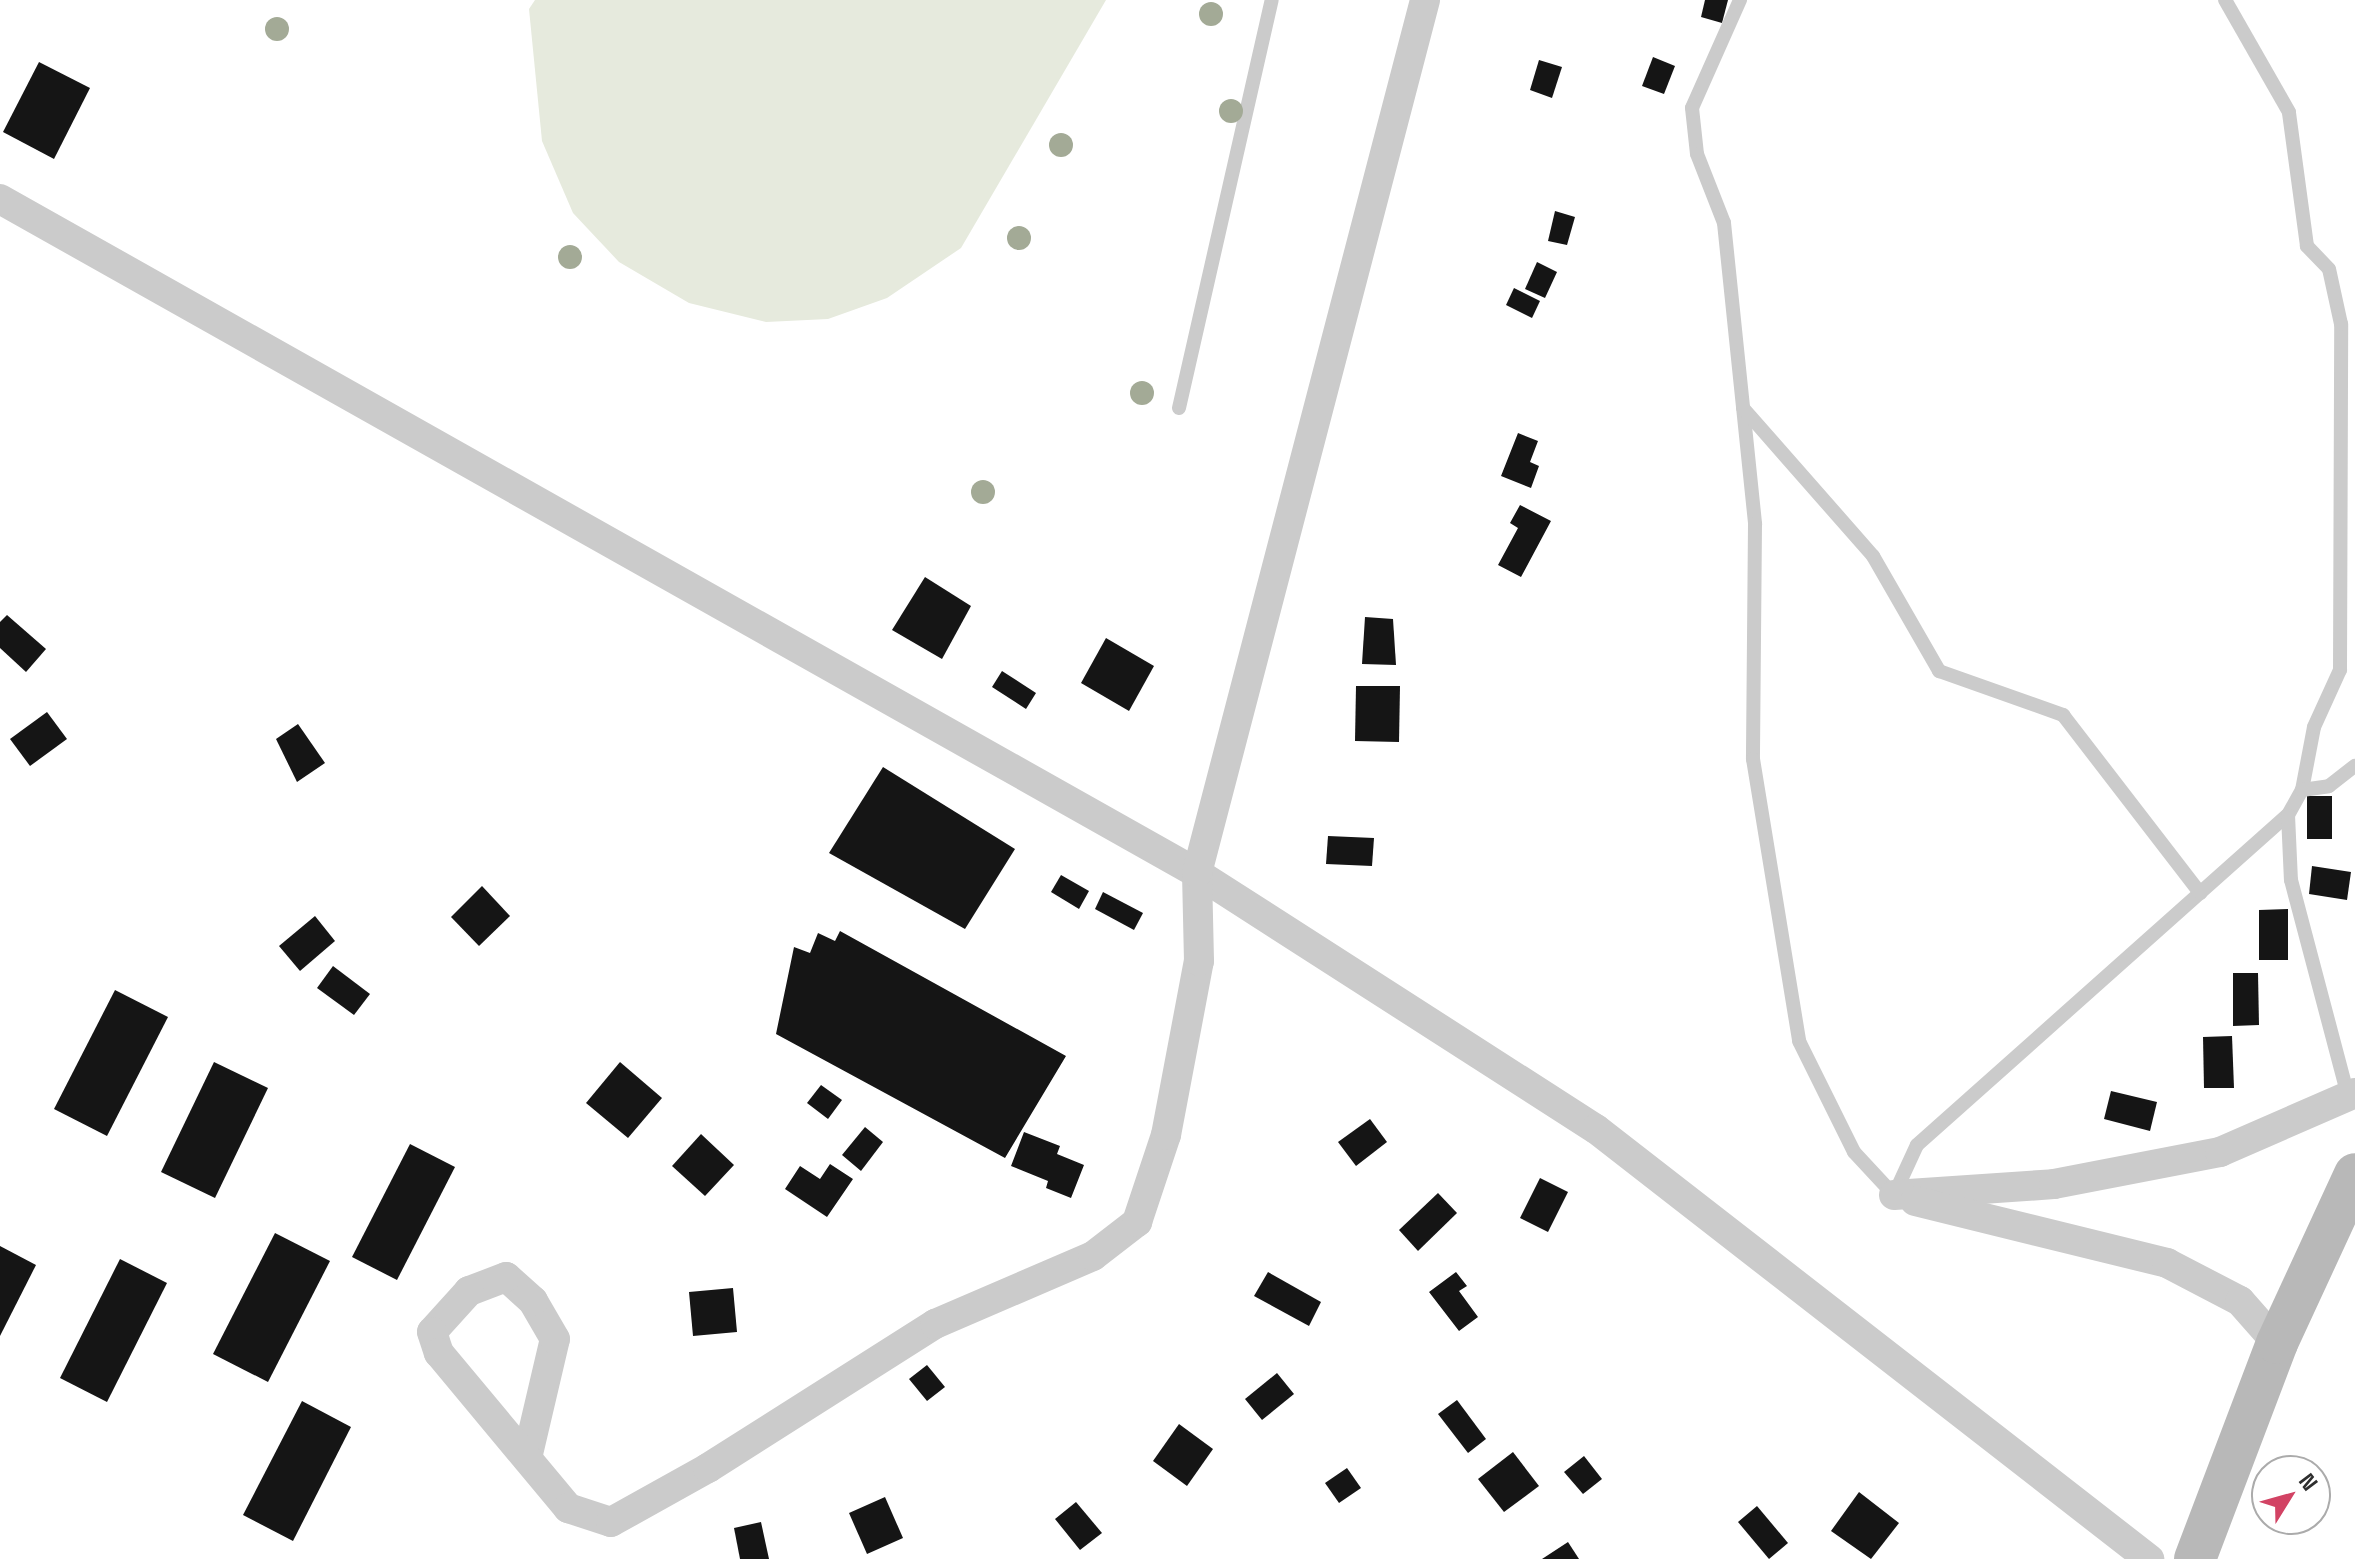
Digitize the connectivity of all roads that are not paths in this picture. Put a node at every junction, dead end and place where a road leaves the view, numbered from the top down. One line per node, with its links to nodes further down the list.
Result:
1 (1272, 0): 7 (lane)
2 (1425, 0): 11 (street)
3 (1740, 0): 6 (lane)
4 (2225, 0): 9 (lane)
5 (0, 199): 11 (street)
6 (1743, 407): 12 (lane); 15 (lane)
7 (1179, 408)
8 (2355, 766): 9 (lane)
9 (2302, 790): 10 (lane)
10 (2288, 815): 12 (lane); 13 (lane)
11 (1197, 873): 17 (street); 18 (street)
12 (2200, 893): 15 (lane)
13 (2352, 1094): 15 (street)
14 (2355, 1174): 16 (main road)
15 (1894, 1195): 16 (street)
16 (2277, 1343): 19 (main road)
17 (527, 1458): 17 (street)
18 (2149, 1559)
19 (2195, 1559)

